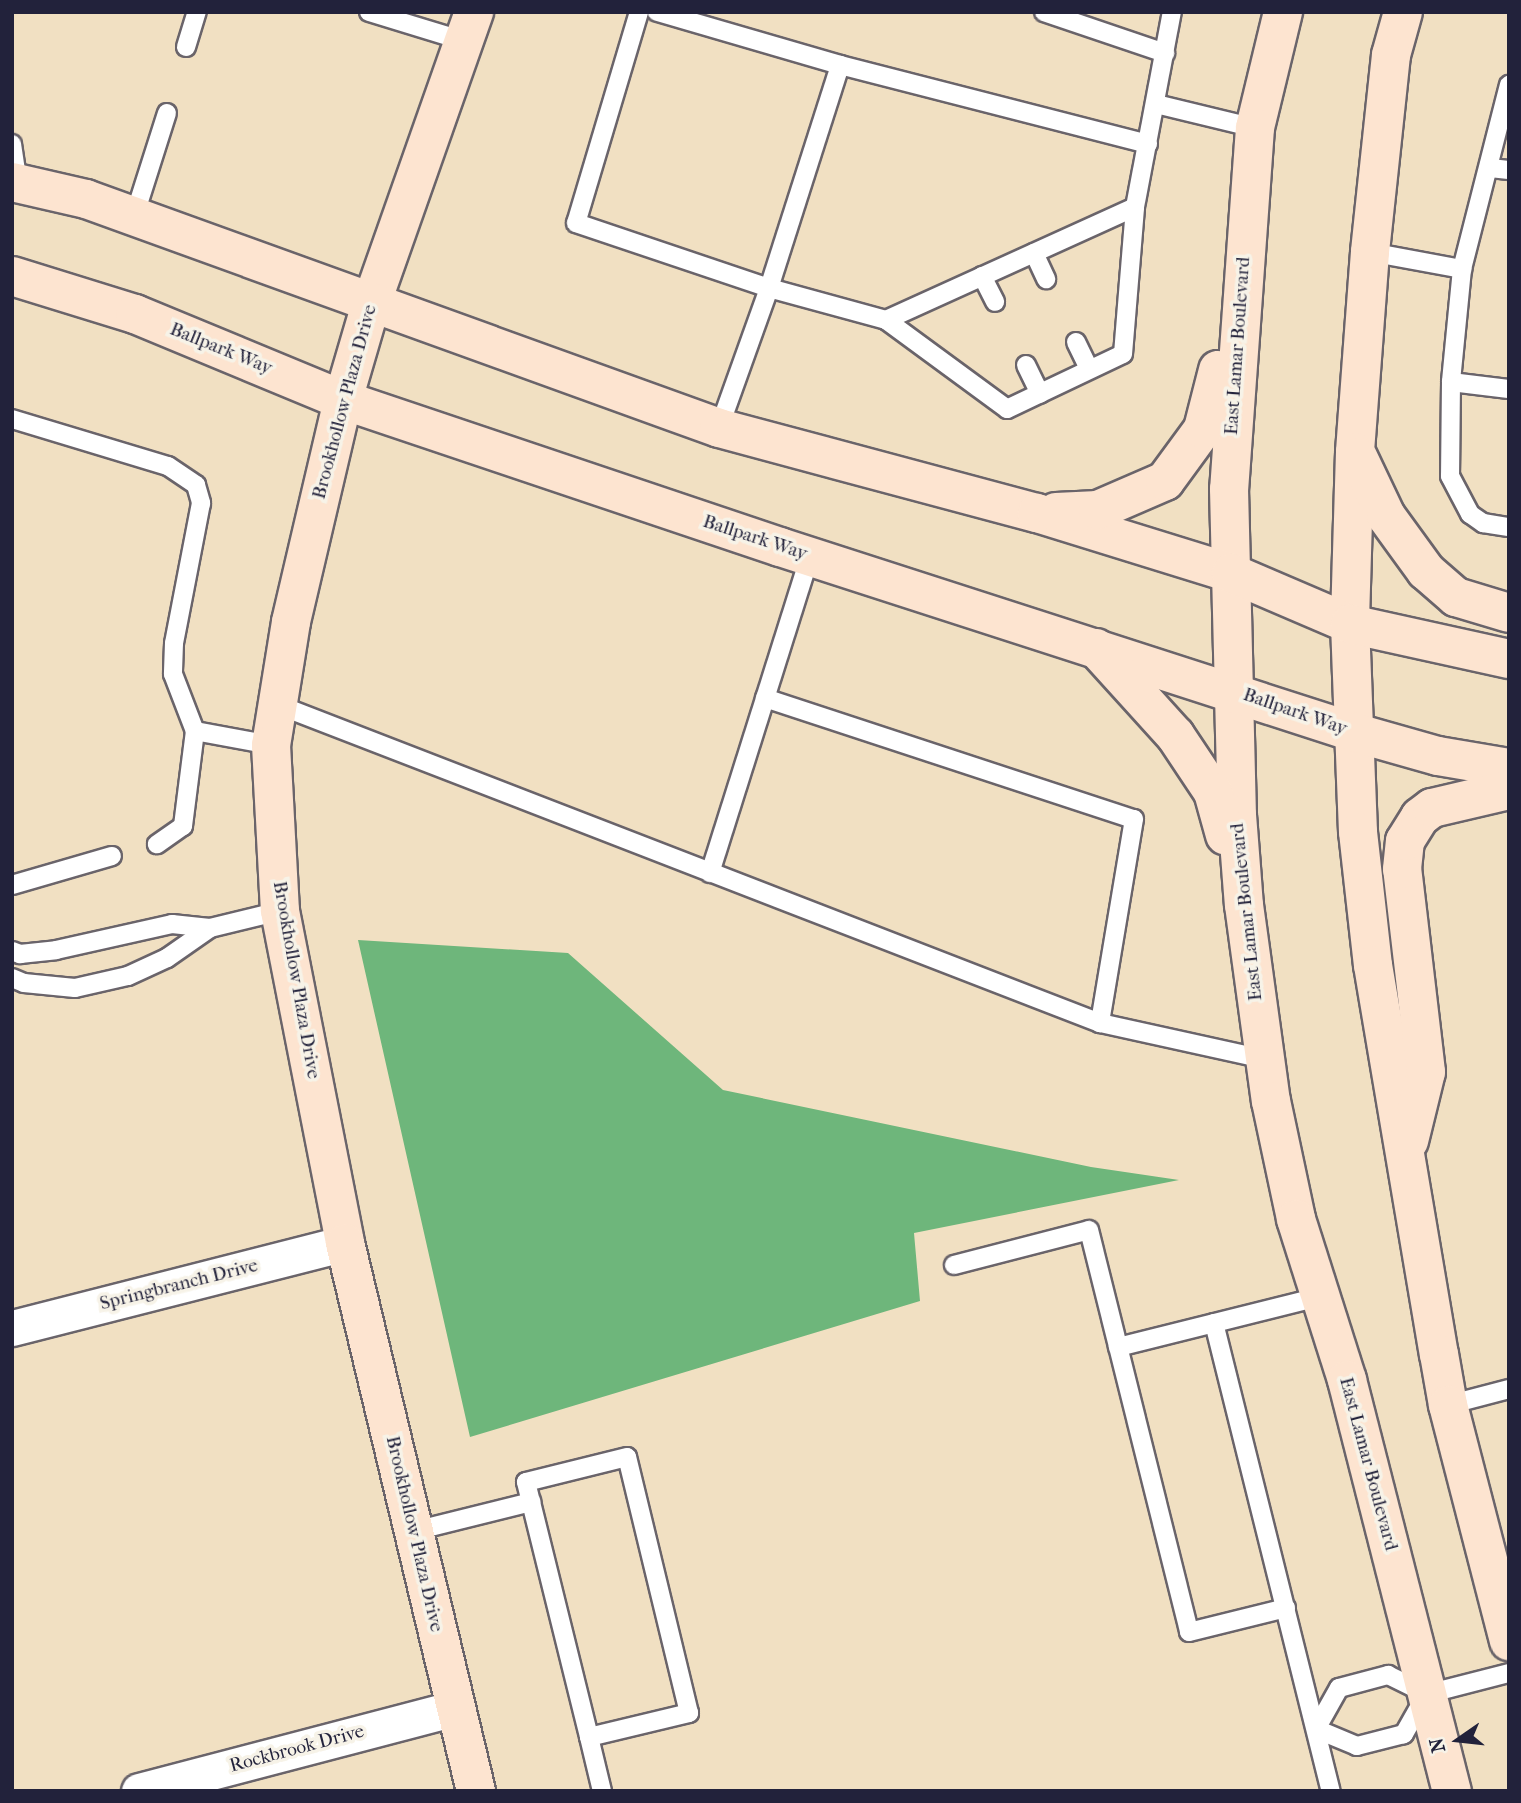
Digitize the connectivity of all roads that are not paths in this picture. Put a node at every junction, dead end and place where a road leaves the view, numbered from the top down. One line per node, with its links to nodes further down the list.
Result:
1 (197, 12): 10 (lane)
2 (369, 12): 9 (lane)
3 (639, 12): 31 (lane)
4 (657, 12): 12 (lane)
5 (1044, 12): 11 (lane)
6 (1172, 12): 11 (lane)
7 (1283, 12): 16 (main road, East Lamar Boulevard)
8 (1403, 12): 24 (main road)
9 (469, 27): 33 (main road, Brookhollow Plaza Drive)
10 (186, 47)
11 (1165, 53): 14 (lane)
12 (840, 65): 18 (lane); 31 (lane)
13 (1509, 85): 19 (lane)
14 (1156, 104): 16 (lane); 18 (lane)
15 (167, 113): 23 (lane)
16 (1255, 128): 30 (main road, East Lamar Boulevard)
17 (12, 144): 21 (lane)
18 (1148, 144): 22 (lane)
19 (1490, 168): 20 (lane); 26 (lane)
20 (1509, 170)
21 (15, 183): 23 (main road)
22 (1135, 207): 25 (lane); 37 (lane)
23 (134, 217): 33 (main road)
24 (1370, 252): 26 (lane); 44 (main road)
25 (1034, 253): 28 (lane); 29 (lane)
26 (1462, 269): 38 (lane)
27 (12, 276): 41 (main road, Ballpark Way)
28 (982, 276): 32 (lane); 34 (lane)
29 (1046, 279)
30 (1242, 279): 45 (main road); 48 (main road, East Lamar Boulevard)
31 (769, 288): 34 (lane); 43 (lane)
32 (995, 302)
33 (370, 304): 41 (main road, Brookhollow Plaza Drive); 43 (main road)
34 (887, 320): 40 (lane)
35 (1076, 342): 37 (lane)
36 (1026, 365): 40 (lane)
37 (1089, 369): 40 (lane)
38 (1451, 382): 39 (lane); 46 (lane)
39 (1509, 389)
40 (1040, 394)
41 (344, 400): 47 (main road, Ballpark Way); 55 (main road, Brookhollow Plaza Drive)
42 (12, 419): 56 (lane)
43 (719, 428): 45 (main road)
44 (1355, 452): 49 (main road); 50 (main road)
45 (1037, 513): 48 (main road)
46 (1509, 527)
47 (810, 556): 51 (main road, Ballpark Way); 54 (lane)
48 (1231, 573): 50 (main road); 53 (main road, East Lamar Boulevard)
49 (1509, 613)
50 (1350, 624): 52 (main road); 57 (main road)
51 (1095, 647): 53 (main road, Ballpark Way); 65 (main road)
52 (1509, 659)
53 (1234, 692): 57 (main road, Ballpark Way); 65 (main road, East Lamar Boulevard)
54 (765, 698): 63 (lane); 70 (lane)
55 (276, 704): 58 (main road, Brookhollow Plaza Drive); 63 (lane)
56 (195, 730): 58 (lane); 61 (lane)
57 (1353, 732): 59 (main road, Ballpark Way); 72 (main road)
58 (271, 745): 66 (main road, Brookhollow Plaza Drive)
59 (1509, 768)
60 (1509, 790): 72 (main road)
61 (157, 845)
62 (112, 856): 64 (lane)
63 (710, 873): 70 (lane)
64 (12, 885)
65 (1244, 905): 71 (main road, East Lamar Boulevard)
66 (280, 911): 67 (lane); 73 (main road, Brookhollow Plaza Drive)
67 (210, 928): 68 (lane); 69 (lane)
68 (12, 951)
69 (12, 978)
70 (1100, 1023): 71 (lane)
71 (1264, 1059): 75 (main road, East Lamar Boulevard)
72 (1406, 1156): 80 (main road)
73 (345, 1243): 77 (street, Springbranch Drive); 82 (main road, Brookhollow Plaza Drive)
74 (954, 1265): 78 (lane)
75 (1319, 1297): 76 (lane); 86 (main road, East Lamar Boulevard)
76 (1214, 1323): 78 (lane); 83 (lane)
77 (12, 1328)
78 (1118, 1347): 83 (lane)
79 (1509, 1389): 80 (lane)
80 (1448, 1405): 84 (main road)
81 (531, 1502): 82 (lane); 89 (lane); 89 (lane)
82 (414, 1531): 87 (main road, Brookhollow Plaza Drive)
83 (1286, 1608): 88 (lane)
84 (1509, 1641)
85 (1509, 1673): 86 (lane)
86 (1426, 1694): 88 (lane); 88 (lane); 94 (main road, East Lamar Boulevard)
87 (456, 1708): 90 (street, Rockbrook Drive); 91 (main road, Brookhollow Plaza Drive)
88 (1316, 1729): 93 (lane)
89 (589, 1737): 92 (lane)
90 (139, 1791)
91 (476, 1791)
92 (602, 1791)
93 (1331, 1791)
94 (1452, 1791)

